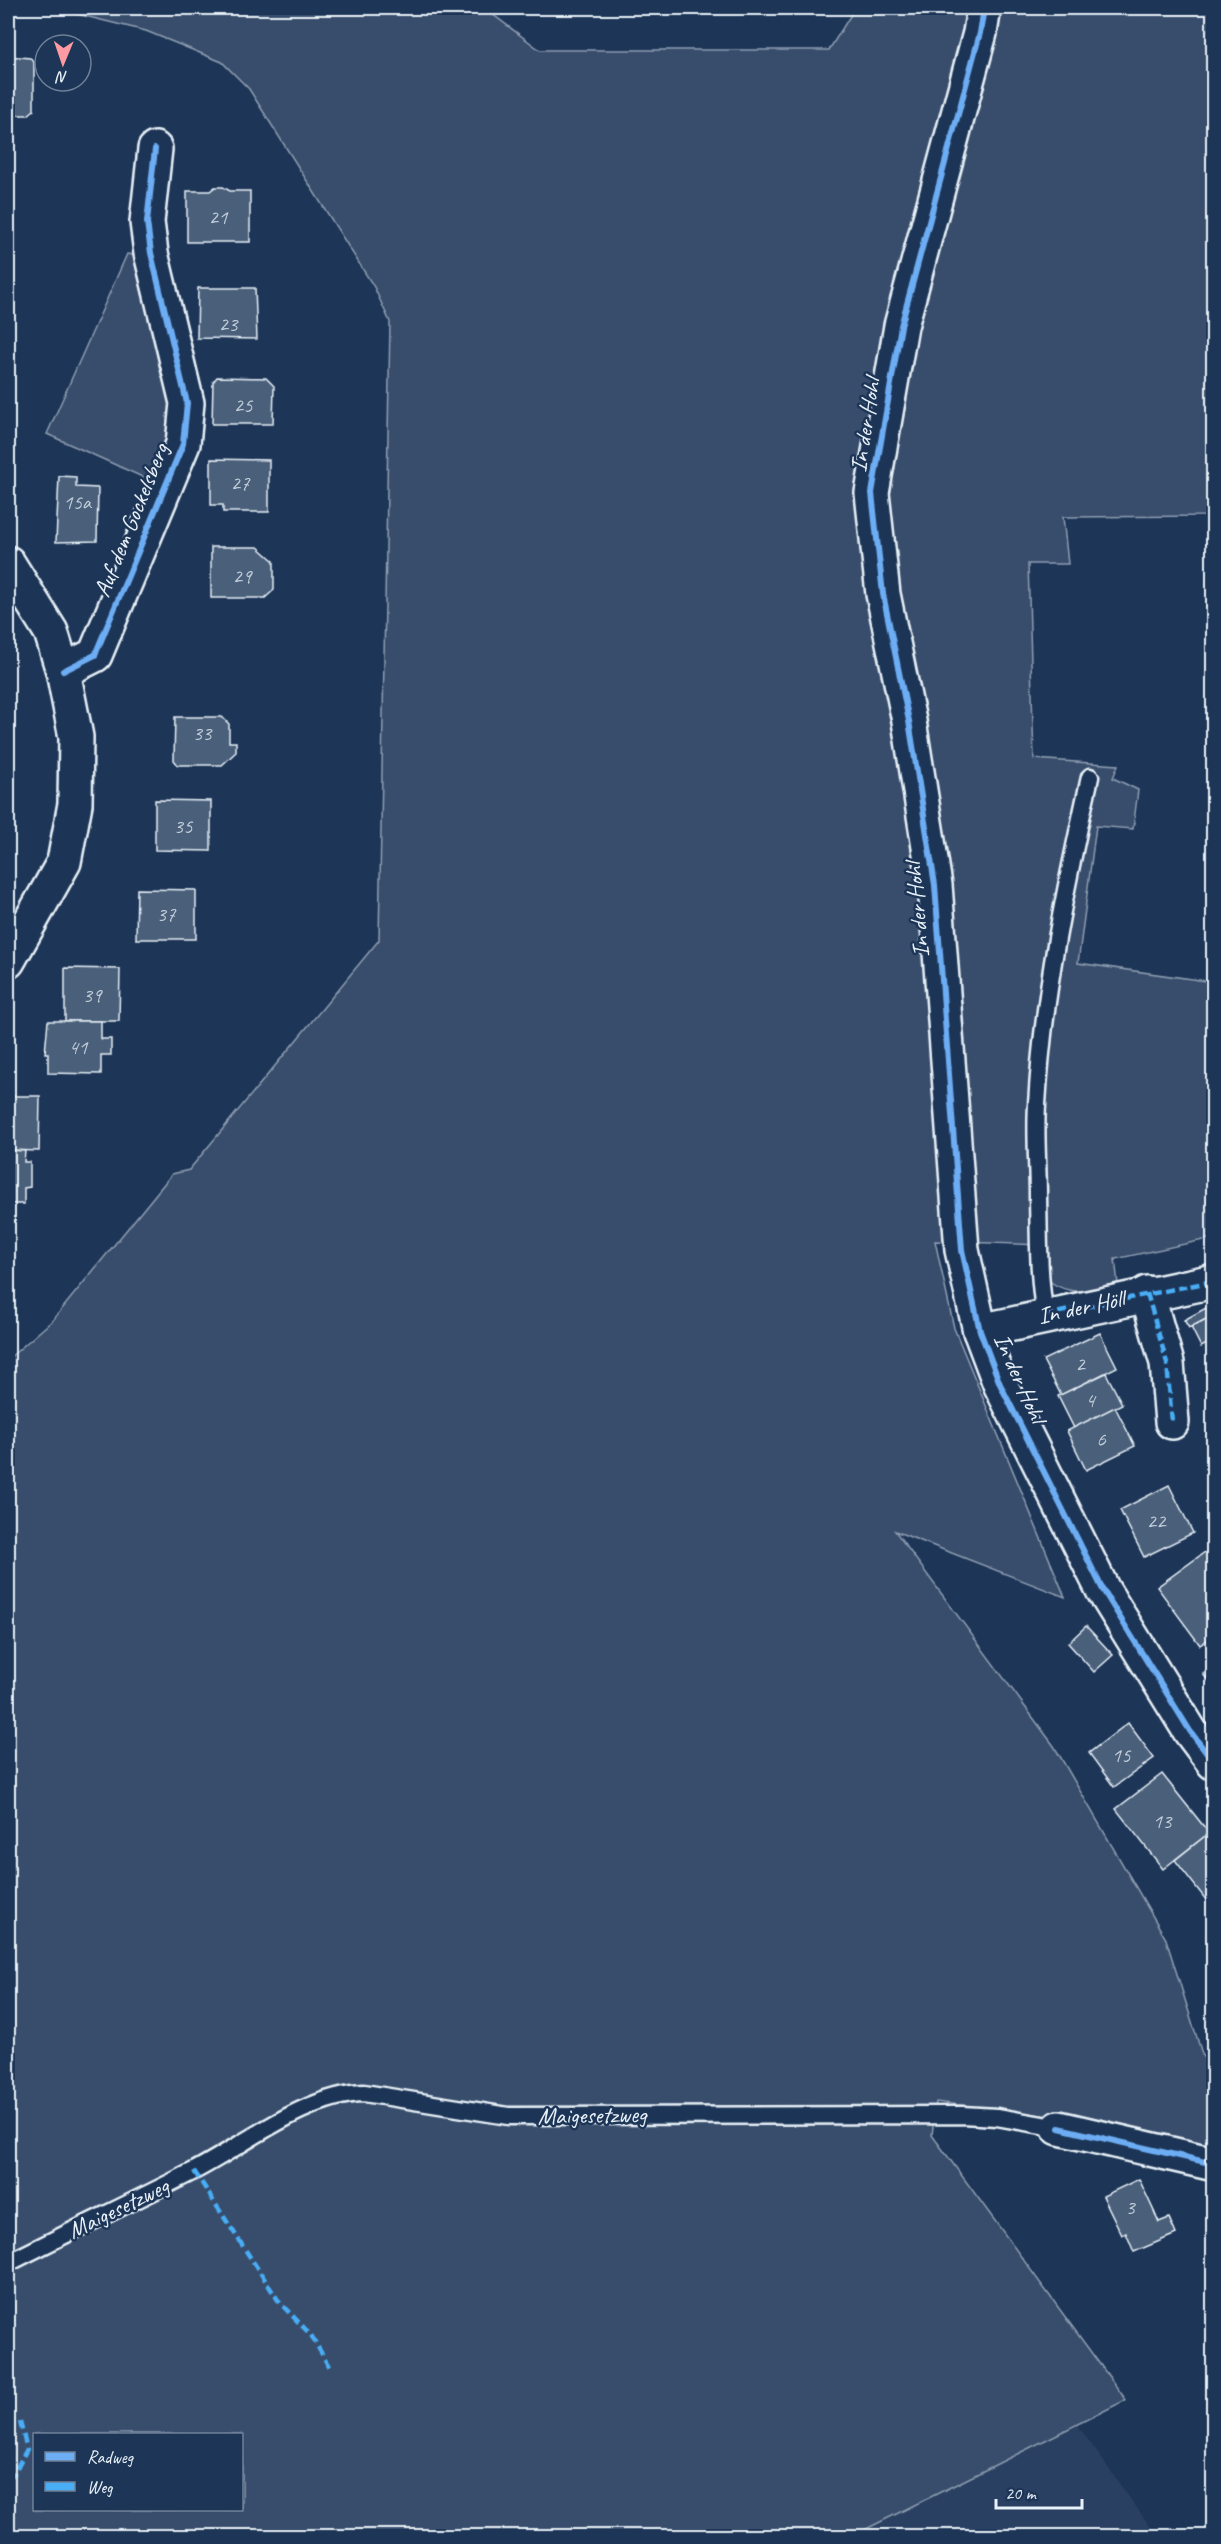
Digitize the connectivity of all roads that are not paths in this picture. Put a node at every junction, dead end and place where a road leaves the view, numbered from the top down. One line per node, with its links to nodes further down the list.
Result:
1 (984, 8): 10 (street, In der Hohl)
2 (155, 149): 4 (street, Auf dem Gockelsberg)
3 (8, 563): 4 (street)
4 (63, 671): 6 (street)
5 (1090, 777): 9 (lane)
6 (8, 961)
7 (1214, 1281): 8 (street, In der Höll)
8 (1147, 1293): 9 (street, In der Höll); 11 (street, In der Höll)
9 (1045, 1315): 10 (street, In der Höll)
10 (980, 1331): 12 (street, In der Hohl)
11 (1172, 1422)
12 (1214, 1763)
13 (1059, 2128): 14 (street, Maigesetzweg); 15 (lane, Maigesetzweg)
14 (1214, 2164)
15 (8, 2262)

